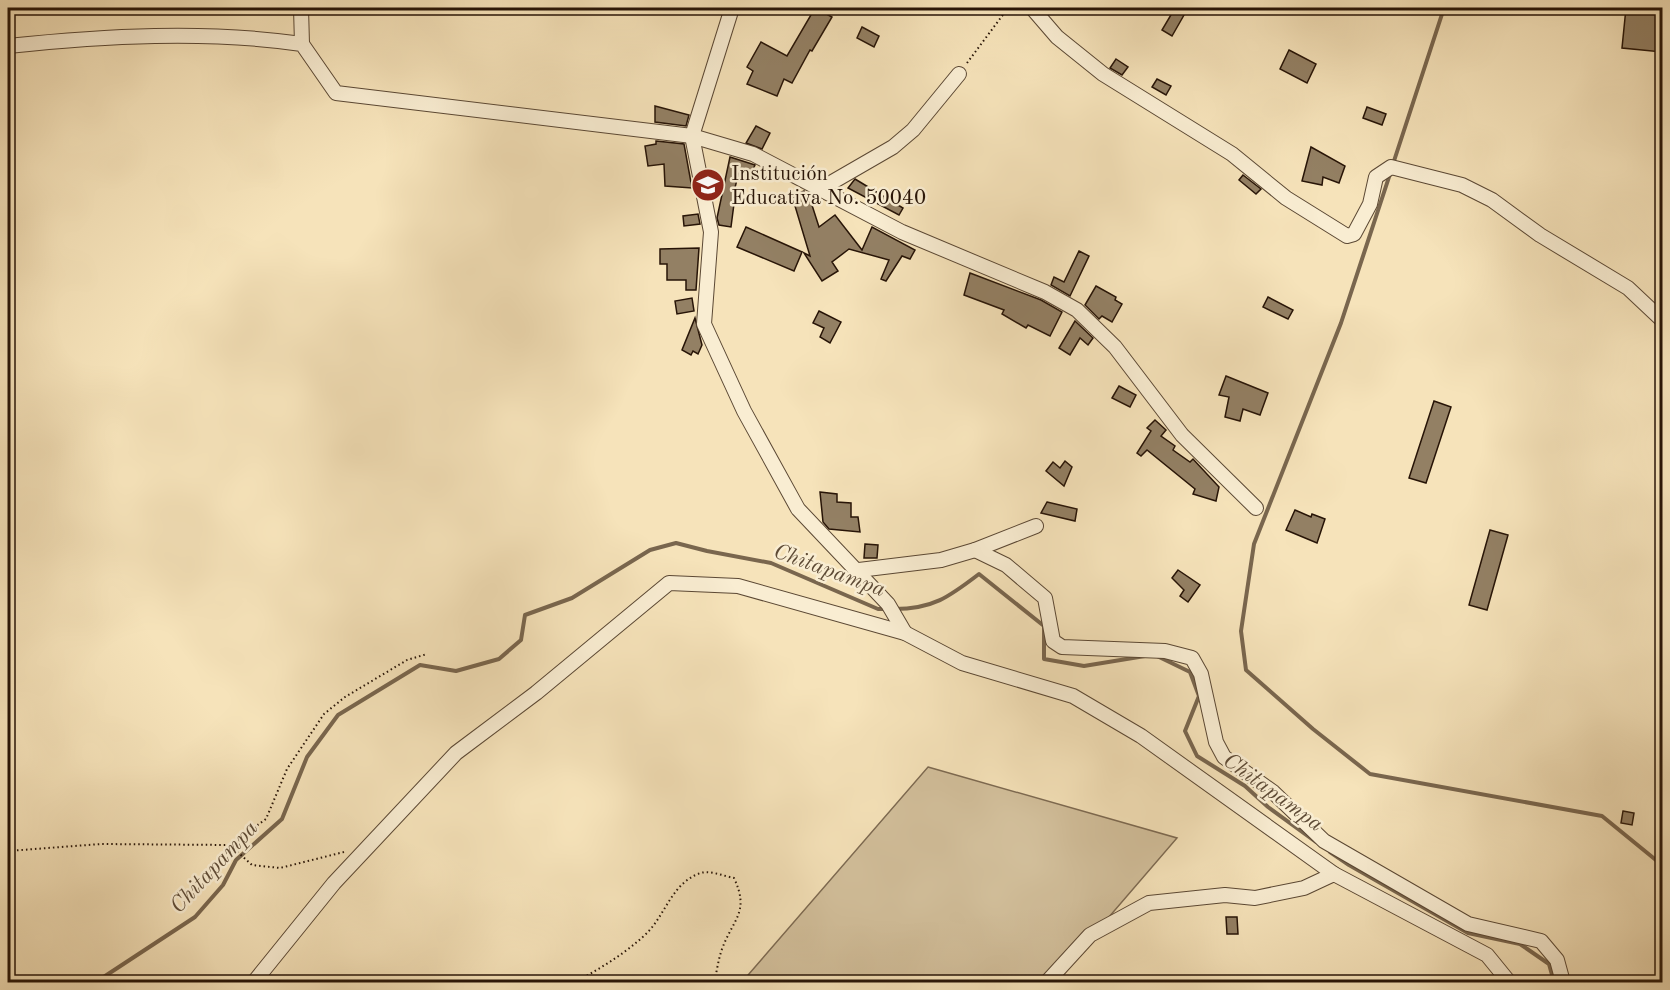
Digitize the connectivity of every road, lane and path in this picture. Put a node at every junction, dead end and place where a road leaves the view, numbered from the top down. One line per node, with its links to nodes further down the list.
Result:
1 (302, 8): 5 (street)
2 (732, 8): 8 (street)
3 (1008, 8): 7 (path)
4 (1032, 8): 10 (street)
5 (302, 45): 6 (street); 8 (street)
6 (8, 46)
7 (959, 74): 9 (street)
8 (692, 136): 9 (street); 14 (street)
9 (822, 188): 11 (street)
10 (1662, 320)
11 (1256, 508)
12 (1036, 526): 13 (street)
13 (975, 550): 14 (street); 26 (street)
14 (859, 570): 15 (street)
15 (903, 629): 18 (street); 20 (street)
16 (427, 654): 17 (path)
17 (230, 845): 18 (path); 19 (path)
18 (369, 845): 21 (street)
19 (8, 851)
20 (1334, 874): 24 (street); 25 (street)
21 (254, 982)
22 (574, 982): 23 (path)
23 (714, 982)
24 (1047, 982)
25 (1509, 982)
26 (1563, 982)

